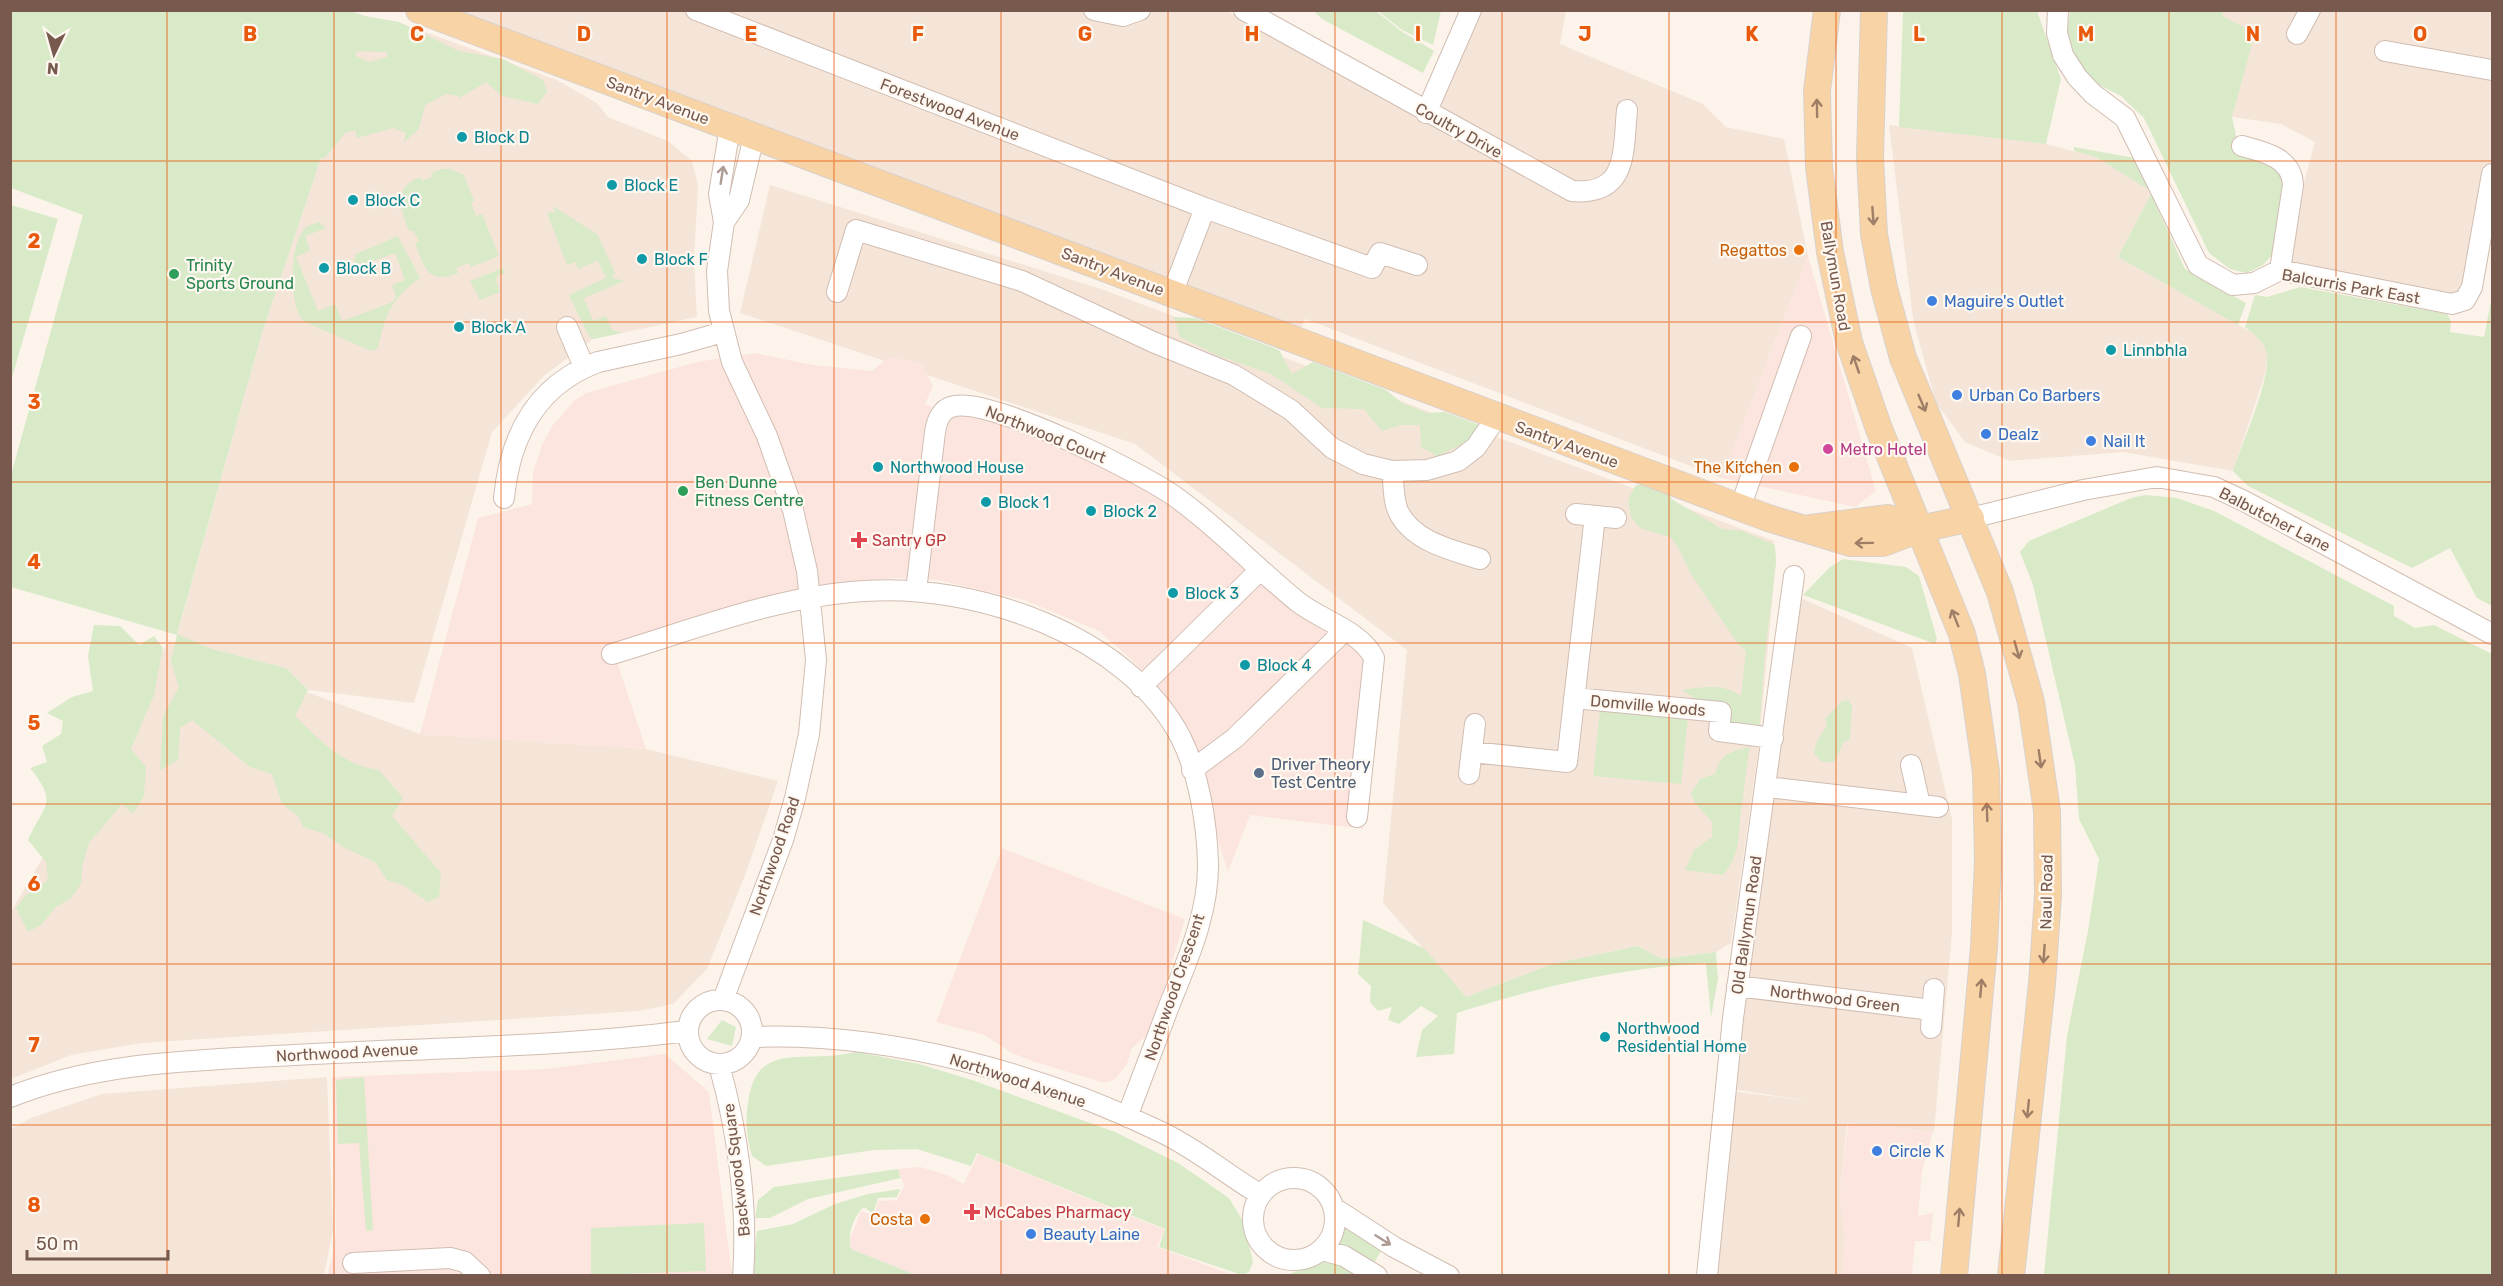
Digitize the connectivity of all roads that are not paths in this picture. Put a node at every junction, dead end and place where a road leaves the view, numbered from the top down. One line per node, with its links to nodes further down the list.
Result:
1 (419, 10): 16 (main road, Santry Avenue)
2 (696, 10): 20 (street, Forestwood Avenue)
3 (1094, 10): 4 (street)
4 (1140, 10)
5 (1244, 10): 15 (street, Coultry Drive)
6 (1471, 10): 15 (street)
7 (1827, 10): 36 (main road, Ballymun Road, one-way to 7)
8 (1874, 10): 35 (main road, one-way to 35)
9 (2058, 10): 23 (street, Balcurris Park East)
10 (2310, 10): 11 (street)
11 (2297, 34)
12 (2385, 51): 13 (street)
13 (2493, 70)
14 (1627, 110): 15 (street, Coultry Drive)
15 (1426, 112)
16 (730, 127): 17 (main road, Santry Avenue); 21 (street, Northwood Road, one-way to 16)
17 (754, 136): 21 (street, Northwood Road); 25 (main road, Santry Avenue)
18 (2242, 146): 23 (street)
19 (2493, 174): 23 (street, Balcurris Park East)
20 (1204, 208): 22 (street, Forestwood Avenue); 25 (street)
21 (724, 222): 27 (street, Northwood Road)
22 (1417, 265)
23 (2280, 270)
24 (837, 292): 31 (street)
25 (1172, 294): 30 (main road, Santry Avenue)
26 (567, 327): 29 (street)
27 (723, 332): 29 (street); 41 (street, Northwood Road)
28 (1801, 336): 33 (street)
29 (584, 367): 32 (street)
30 (1496, 418): 31 (street); 33 (main road, Santry Avenue)
31 (1392, 471): 37 (street)
32 (504, 498)
33 (1740, 508): 36 (main road, Santry Avenue)
34 (1616, 518): 46 (street, Domville Woods)
35 (1971, 518): 36 (main road); 43 (street, Balbutcher Lane); 73 (main road, Naul Road, one-way to 73)
36 (1920, 529): 72 (main road, one-way to 36)
37 (1480, 559)
38 (1259, 571): 40 (street, Northwood Court); 42 (street, Northwood Court); 45 (street)
39 (1794, 576): 48 (street, Old Ballymun Road)
40 (916, 591): 41 (street, Northwood Crescent); 45 (street, Northwood Crescent)
41 (811, 597): 44 (street, Northwood Crescent); 57 (street, Northwood Road)
42 (1344, 631): 51 (street); 54 (street, Northwood Court)
43 (2493, 634)
44 (612, 654)
45 (1141, 687): 51 (street, Northwood Crescent)
46 (1574, 698): 48 (street, Domville Woods); 49 (street, Domville Woods)
47 (1475, 724): 49 (street)
48 (1773, 738): 53 (street, Old Ballymun Road)
49 (1472, 752): 52 (street)
50 (1911, 765): 53 (street)
51 (1192, 770): 62 (street, Northwood Crescent)
52 (1469, 774)
53 (1767, 787): 55 (street, Old Ballymun Road)
54 (1357, 817)
55 (1737, 986): 56 (street, Northwood Green); 71 (street, Old Ballymun Road)
56 (1934, 989)
57 (723, 1000): 58 (street); 59 (street)
58 (687, 1031): 60 (street); 61 (street, Northwood Avenue)
59 (753, 1037): 60 (street); 62 (street, Northwood Avenue)
60 (719, 1065): 68 (street, Backwood Square)
61 (10, 1097)
62 (1127, 1117): 63 (street, Northwood Avenue)
63 (1261, 1195): 64 (street); 65 (street)
64 (1334, 1208): 65 (street); 70 (street, one-way to 70)
65 (1322, 1250): 69 (street)
66 (353, 1263): 67 (street)
67 (480, 1275)
68 (743, 1275)
69 (1377, 1275)
70 (1449, 1275)
71 (1707, 1275)
72 (1954, 1275)
73 (2011, 1275)

